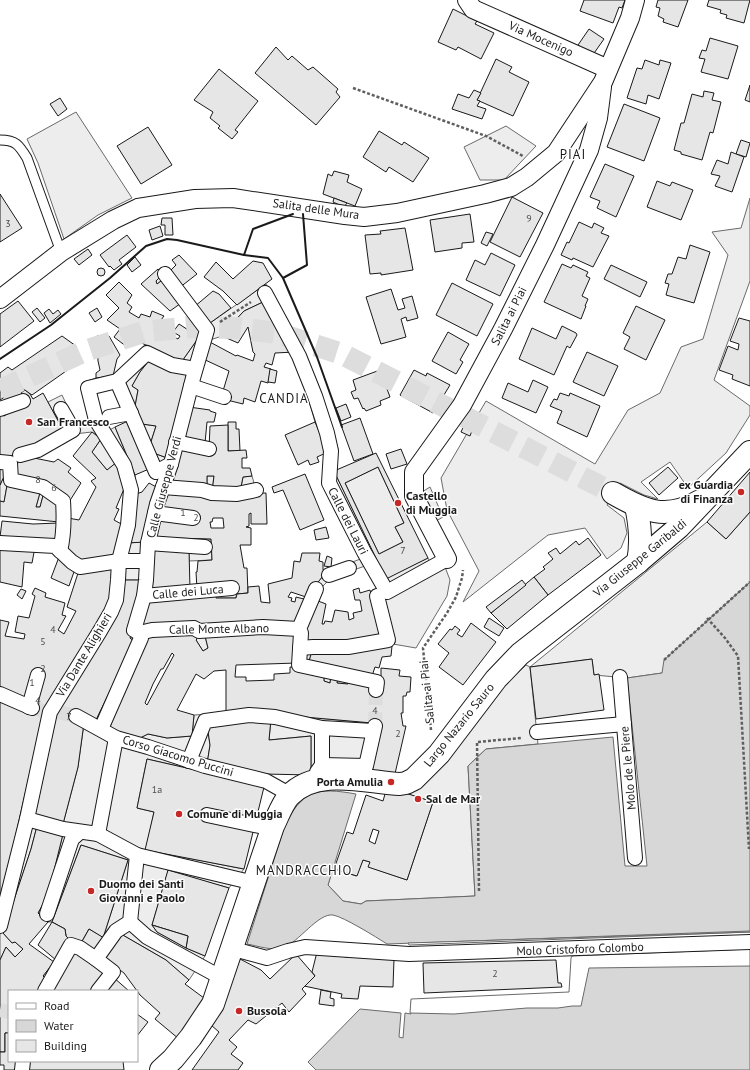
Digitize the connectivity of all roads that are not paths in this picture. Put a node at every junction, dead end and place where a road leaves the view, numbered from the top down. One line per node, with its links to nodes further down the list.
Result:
1 (635, 0): 3 (street)
2 (467, 3): 3 (street, Via Mocenigo)
3 (606, 75): 5 (street, Salita delle Mura); 34 (street, Salita ai Piai)
4 (0, 140): 5 (lane)
5 (61, 252): 8 (street, Salita delle Mura)
6 (165, 274): 9 (street, Calle Giuseppe Verdi)
7 (265, 293): 38 (street, Calle dei Lauri)
8 (0, 299)
9 (195, 369): 10 (street); 11 (street, Calle Giuseppe Verdi)
10 (117, 381): 16 (street); 36 (street, Via Dante Alighieri)
11 (190, 386): 12 (street); 18 (street, Calle Giuseppe Verdi)
12 (224, 397)
13 (23, 401): 14 (street)
14 (0, 409)
15 (61, 409): 21 (street)
16 (130, 413): 17 (street); 22 (street)
17 (109, 417)
18 (176, 442): 19 (street); 22 (street, Calle Giuseppe Verdi)
19 (209, 449)
20 (750, 452): 26 (main road, Via Giuseppe Garibaldi)
21 (12, 459): 33 (street)
22 (171, 464): 23 (street, Calle Giuseppe Verdi)
23 (163, 487): 24 (street); 28 (street, Calle Giuseppe Verdi)
24 (256, 490)
25 (613, 493): 27 (main road)
26 (706, 498): 27 (main road); 37 (main road, Via Giuseppe Garibaldi)
27 (636, 506): 37 (main road)
28 (155, 513): 29 (street); 31 (street, Calle Giuseppe Verdi)
29 (193, 518)
30 (0, 543): 33 (street)
31 (148, 543): 32 (street); 35 (street, Calle Giuseppe Verdi)
32 (205, 547)
33 (60, 550): 36 (street)
34 (447, 559): 38 (street, Calle dei Lauri)
35 (147, 561): 36 (street); 42 (street, Calle Giuseppe Verdi)
36 (119, 562): 52 (street, Via Dante Alighieri)
37 (638, 562): 47 (main road, Via Giuseppe Garibaldi)
38 (360, 564): 39 (street)
39 (330, 575)
40 (232, 588): 42 (street, Calle dei Luca)
41 (316, 589): 44 (street)
42 (144, 596): 45 (street, Calle Giuseppe Verdi)
43 (377, 596): 46 (street)
44 (299, 629): 45 (street, Calle Monte Albano); 46 (street)
45 (139, 633): 56 (street, Calle Giuseppe Verdi)
46 (300, 648): 50 (street)
47 (520, 654): 73 (main road, Largo Nazario Sauro)
48 (38, 675): 52 (street)
49 (620, 677): 54 (street, Molo de le Piere)
50 (376, 690)
51 (0, 694): 52 (street)
52 (42, 710): 62 (street, Via Dante Alighieri)
53 (76, 716): 56 (street, Corso Giacomo Puccini)
54 (624, 724): 57 (street); 67 (street, Molo de le Piere)
55 (316, 727): 55 (street); 59 (street)
56 (101, 728): 58 (street, Corso Giacomo Puccini)
57 (531, 734)
58 (116, 738): 59 (street, Corso Giacomo Puccini); 65 (street)
59 (190, 761): 60 (street, Corso Giacomo Puccini)
60 (282, 790)
61 (207, 815): 63 (street)
62 (27, 819): 64 (street); 71 (street, Via Dante Alighieri)
63 (264, 827)
64 (72, 834): 65 (street); 69 (street)
65 (98, 834): 66 (street)
66 (137, 855): 68 (street); 70 (street)
67 (635, 858)
68 (246, 881)
69 (47, 914)
70 (130, 922): 74 (street); 75 (street)
71 (0, 926)
72 (750, 942): 73 (street, Molo Cristoforo Colombo)
73 (239, 943): 75 (main road, Largo Nazario Sauro)
74 (96, 959): 76 (street); 77 (street)
75 (222, 978): 78 (main road, Largo Nazario Sauro)
76 (46, 990)
77 (99, 990)
78 (161, 1070)

